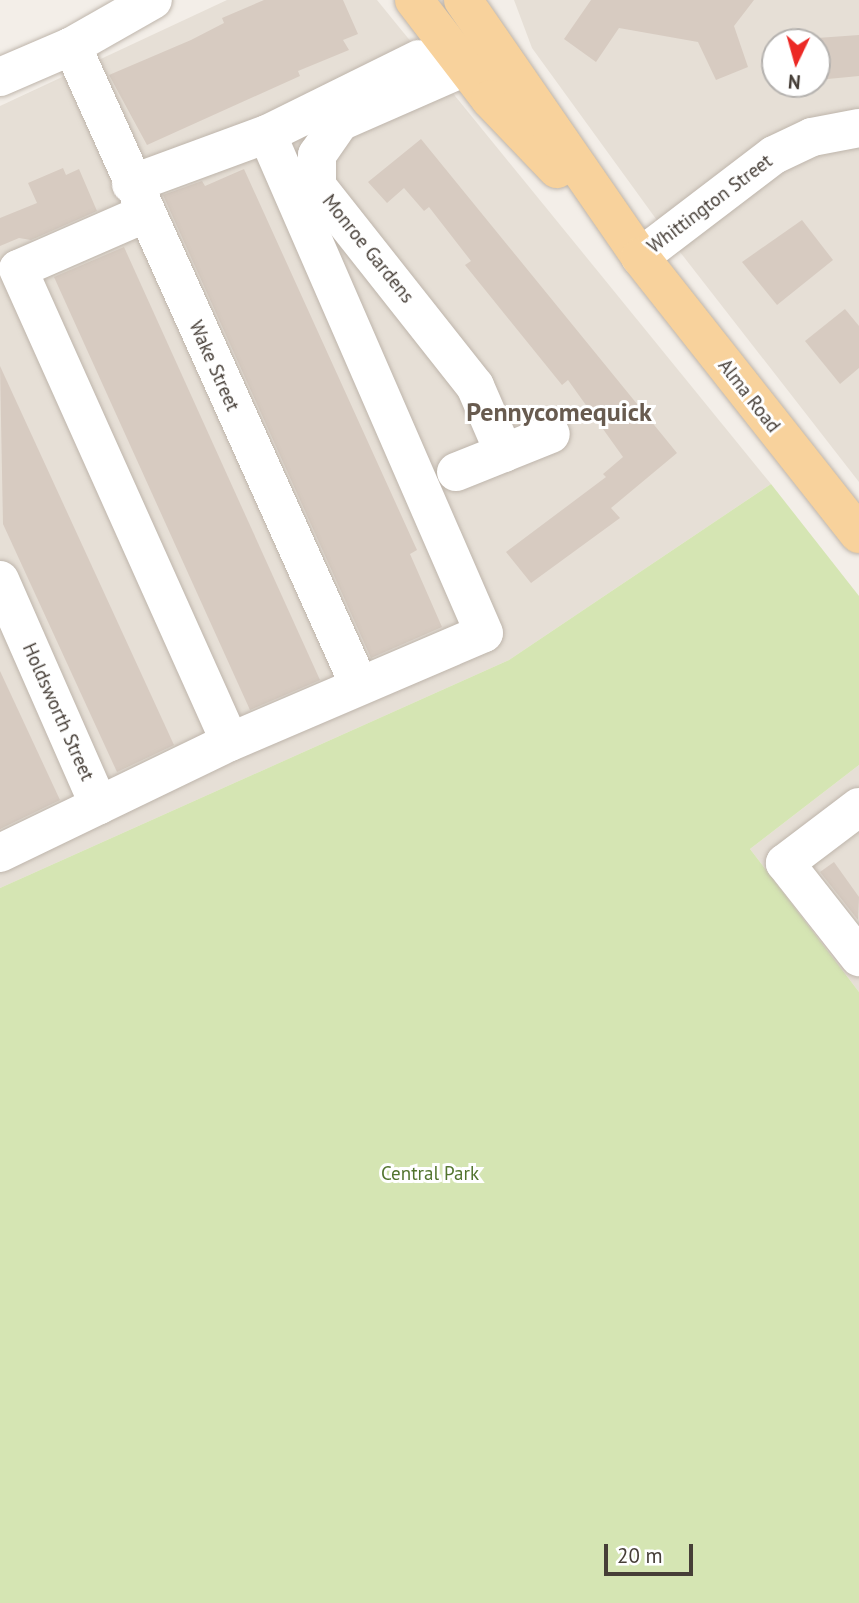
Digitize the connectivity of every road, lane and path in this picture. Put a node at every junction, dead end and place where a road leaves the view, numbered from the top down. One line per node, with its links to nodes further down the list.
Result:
1 (414, 0): 6 (main road, Alma Road)
2 (463, 0): 11 (main road, Alma Road)
3 (152, 1): 4 (street)
4 (72, 46): 7 (street); 10 (street, Wake Street)
5 (419, 59): 8 (street)
6 (465, 67): 11 (main road, Alma Road); 13 (street, Monroe Gardens)
7 (0, 77)
8 (267, 134): 10 (street); 17 (street)
9 (855, 134): 11 (street, Whittington Street)
10 (138, 199): 17 (street, Wake Street); 18 (street)
11 (640, 257): 15 (main road, Alma Road)
12 (551, 434): 13 (street)
13 (504, 453): 14 (street)
14 (456, 472)
15 (859, 534)
16 (0, 580): 19 (street, Holdsworth Street)
17 (359, 685): 18 (street)
18 (230, 742): 19 (street)
19 (99, 805): 21 (street)
20 (859, 807): 22 (street)
21 (0, 853)
22 (859, 957)

